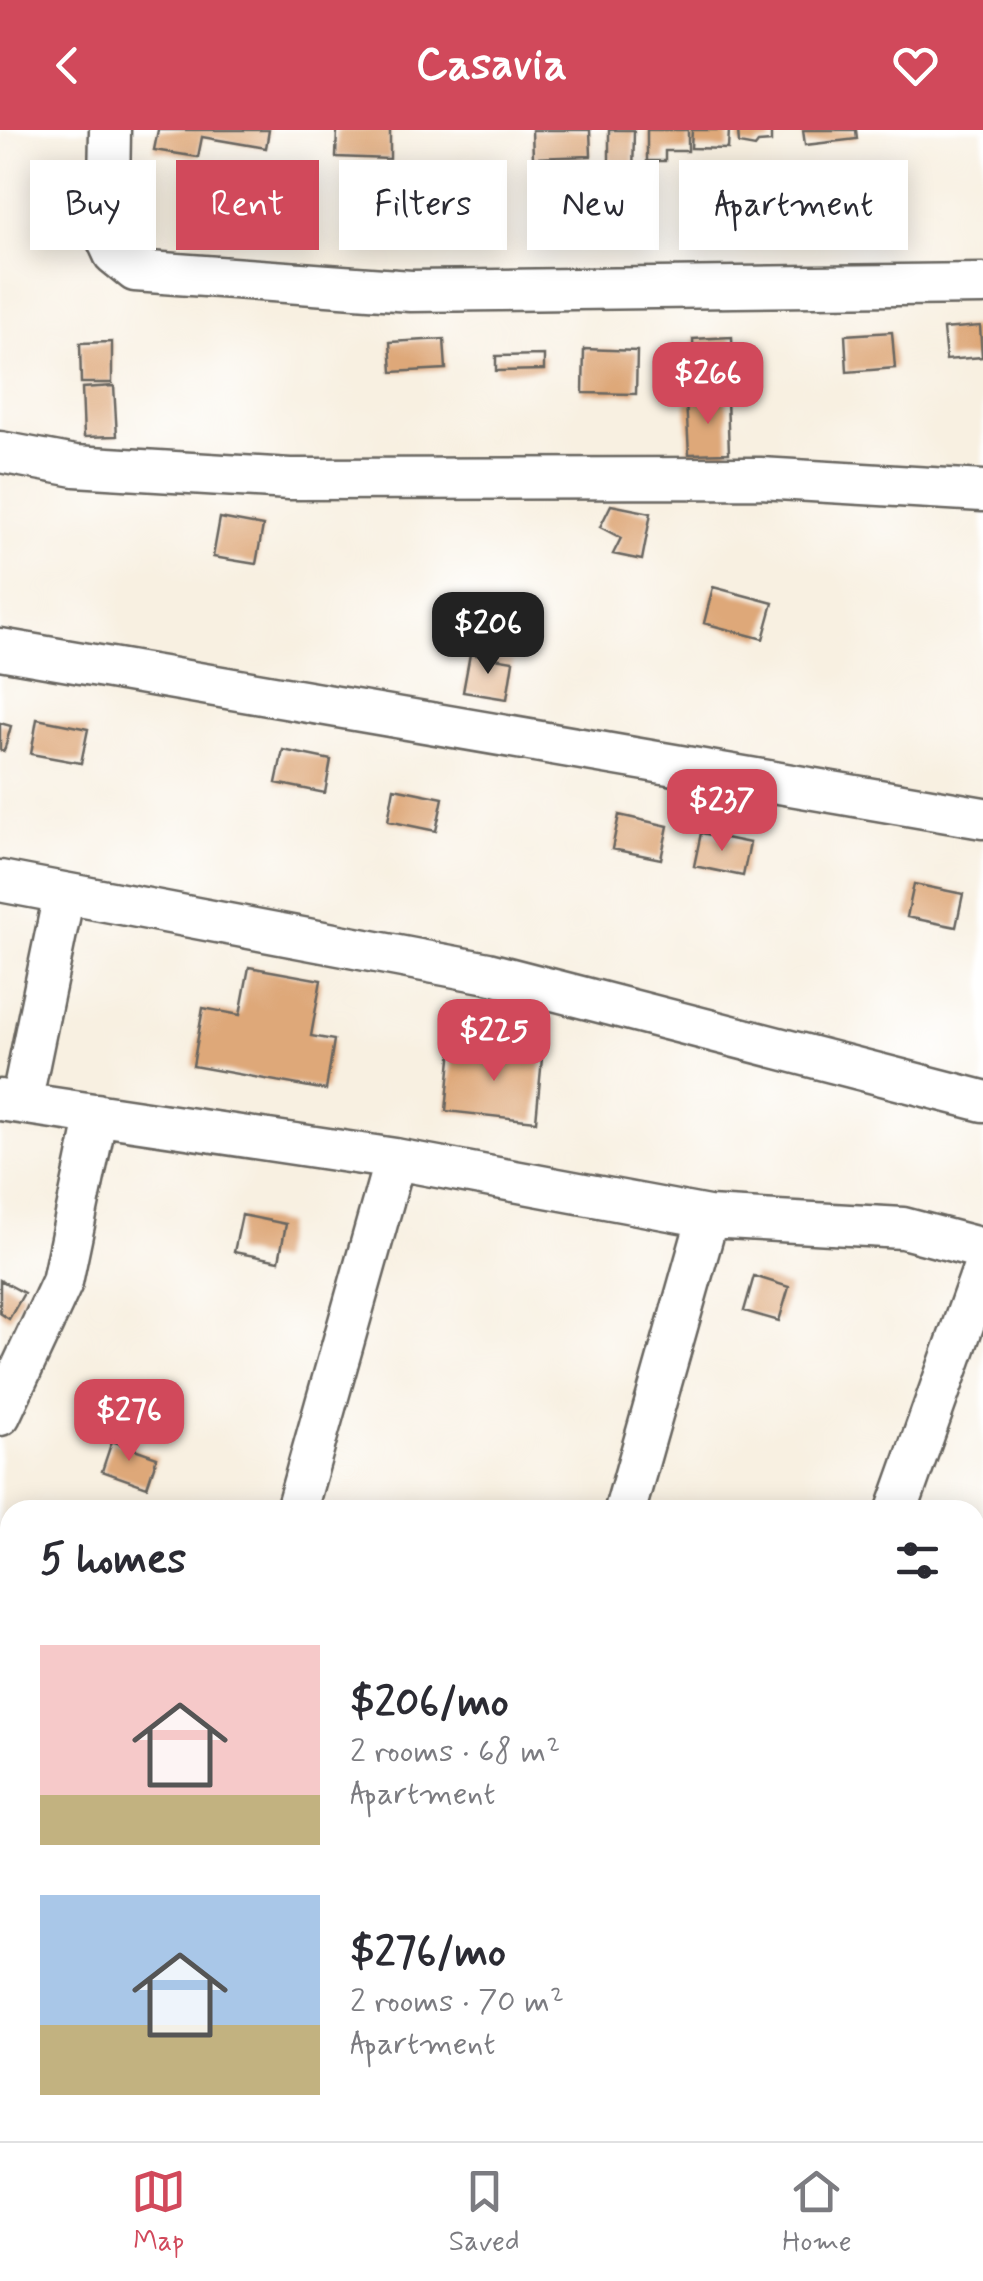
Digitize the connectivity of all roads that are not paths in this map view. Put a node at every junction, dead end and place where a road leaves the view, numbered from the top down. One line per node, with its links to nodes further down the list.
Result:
1 (110, 130): 2 (street)
2 (983, 284)
3 (0, 452): 4 (street)
4 (983, 491)
5 (0, 649): 6 (street)
6 (983, 818)
7 (0, 881): 8 (street)
8 (64, 894): 9 (street); 10 (street)
9 (983, 1100)
10 (10, 1102): 11 (street)
11 (97, 1114): 12 (street); 16 (street)
12 (395, 1159): 13 (street); 17 (street)
13 (708, 1217): 14 (street); 18 (street)
14 (983, 1249)
15 (983, 1269): 19 (street)
16 (0, 1415)
17 (299, 1500)
18 (629, 1500)
19 (901, 1500)

